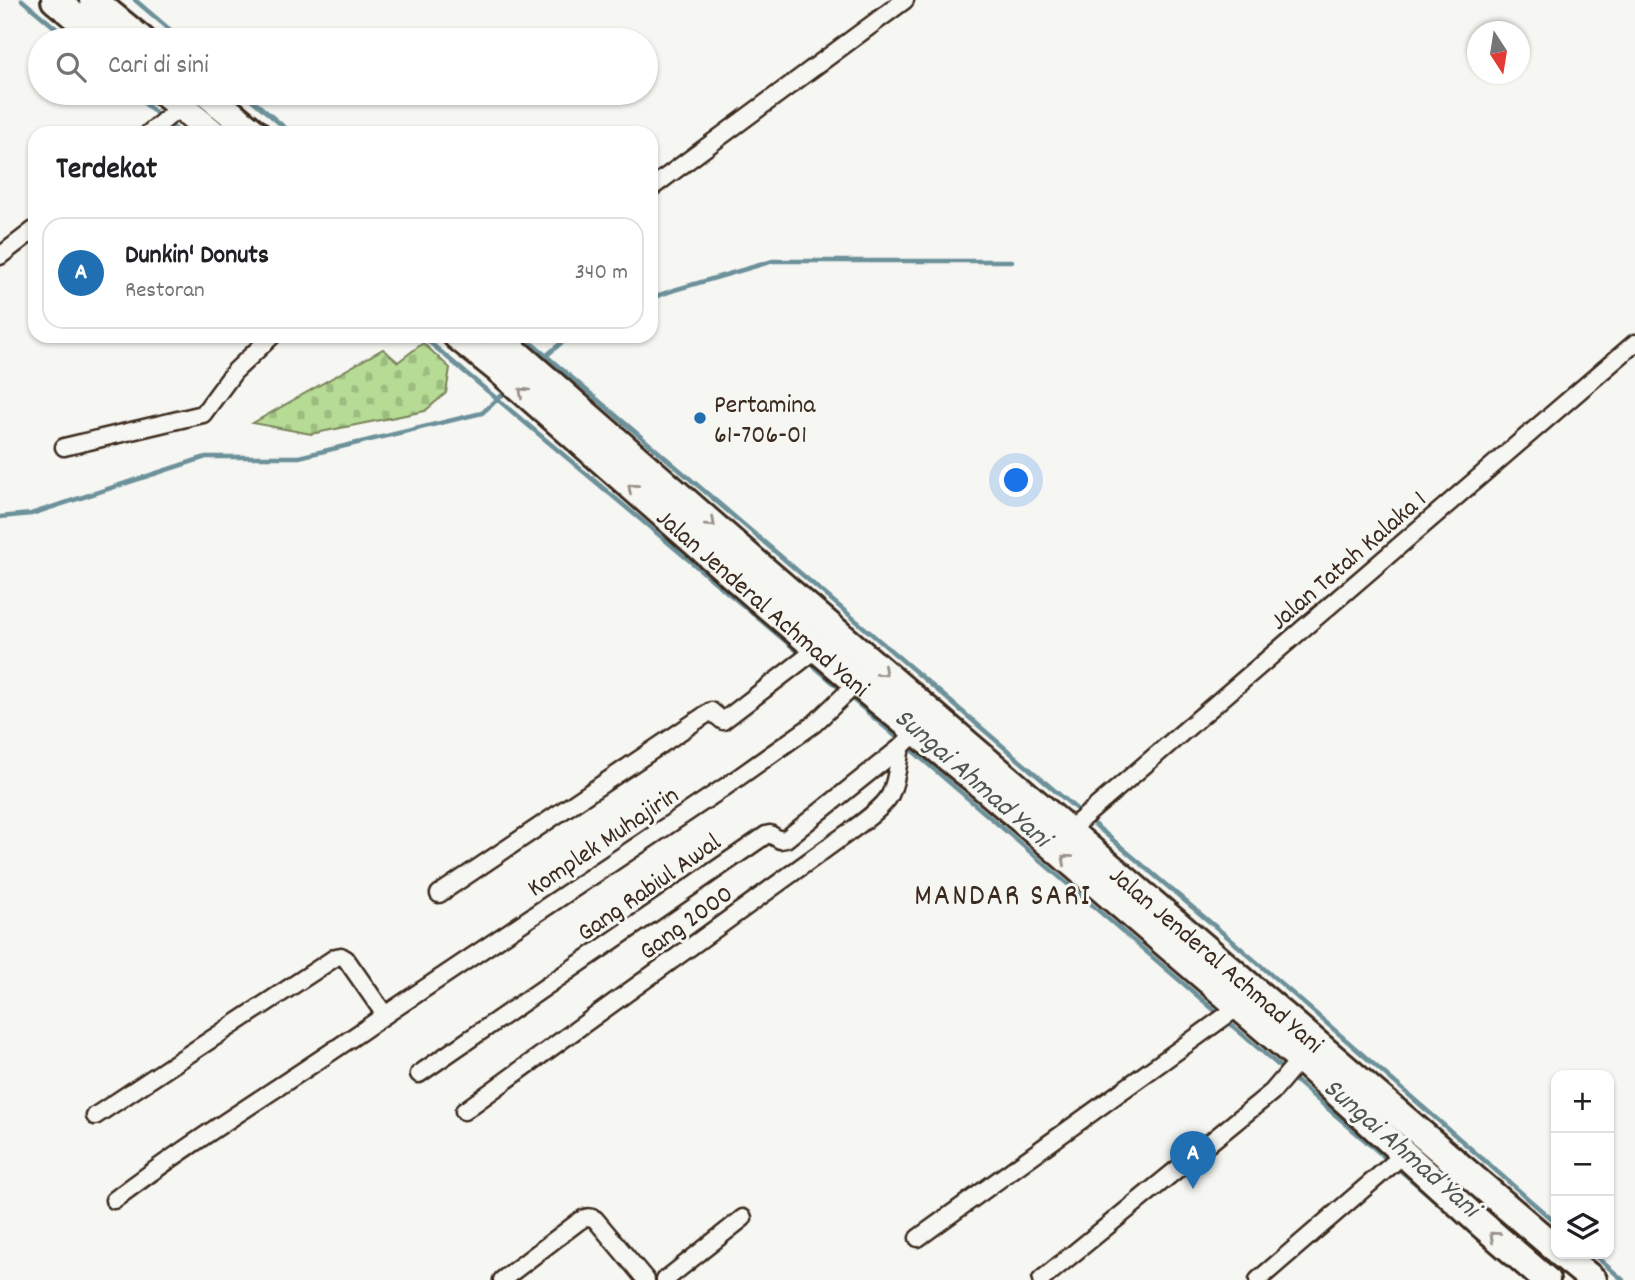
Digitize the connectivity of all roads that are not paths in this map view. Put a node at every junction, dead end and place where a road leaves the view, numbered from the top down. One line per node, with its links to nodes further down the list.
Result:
1 (55, 0): 4 (highway)
2 (905, 0): 10 (street)
3 (101, 2): 5 (highway)
4 (89, 28)
5 (123, 28)
6 (221, 105): 9 (highway)
7 (164, 114): 8 (highway)
8 (195, 126)
9 (246, 126)
10 (658, 183)
11 (28, 234): 12 (street)
12 (0, 256)
13 (265, 343): 18 (street)
14 (470, 343): 17 (highway, Jalan Jenderal Achmad Yani)
15 (500, 343): 17 (highway, Jalan Jenderal Achmad Yani)
16 (1635, 343): 23 (street, Jalan Tatah Kalaka 1)
17 (508, 363): 19 (highway, Jalan Jenderal Achmad Yani, one-way to 17); 22 (highway, Jalan Jenderal Achmad Yani, one-way to 22)
18 (64, 447)
19 (810, 655): 20 (highway, Jalan Jenderal Achmad Yani); 24 (street)
20 (849, 691): 21 (highway, Jalan Jenderal Achmad Yani); 26 (street, Komplek Muhajirin)
21 (909, 739): 22 (highway, Jalan Jenderal Achmad Yani); 28 (street, Gang Rabiul Awal); 29 (street, Gang 2000)
22 (981, 770): 23 (highway, Jalan Jenderal Achmad Yani); 25 (highway, Jalan Jenderal Achmad Yani, one-way to 22)
23 (1080, 821): 30 (highway, Jalan Jenderal Achmad Yani)
24 (439, 894)
25 (1234, 1010): 27 (highway, Jalan Jenderal Achmad Yani); 36 (street)
26 (385, 1015): 31 (street); 34 (street, Komplek Muhajirin)
27 (1300, 1059): 32 (highway, Jalan Jenderal Achmad Yani); 42 (street)
28 (419, 1074)
29 (464, 1111)
30 (1401, 1115): 32 (highway); 37 (highway, Jalan Jenderal Achmad Yani)
31 (95, 1116)
32 (1383, 1135): 33 (highway, Jalan Jenderal Achmad Yani)
33 (1404, 1154): 43 (street); 44 (highway, Jalan Jenderal Achmad Yani, one-way to 33)
34 (114, 1200)
35 (743, 1218): 41 (street)
36 (919, 1238)
37 (1551, 1245)
38 (1567, 1259): 45 (highway)
39 (502, 1280): 40 (street)
40 (646, 1280)
41 (664, 1280)
42 (1041, 1280)
43 (1258, 1280)
44 (1546, 1280)
45 (1593, 1280)

